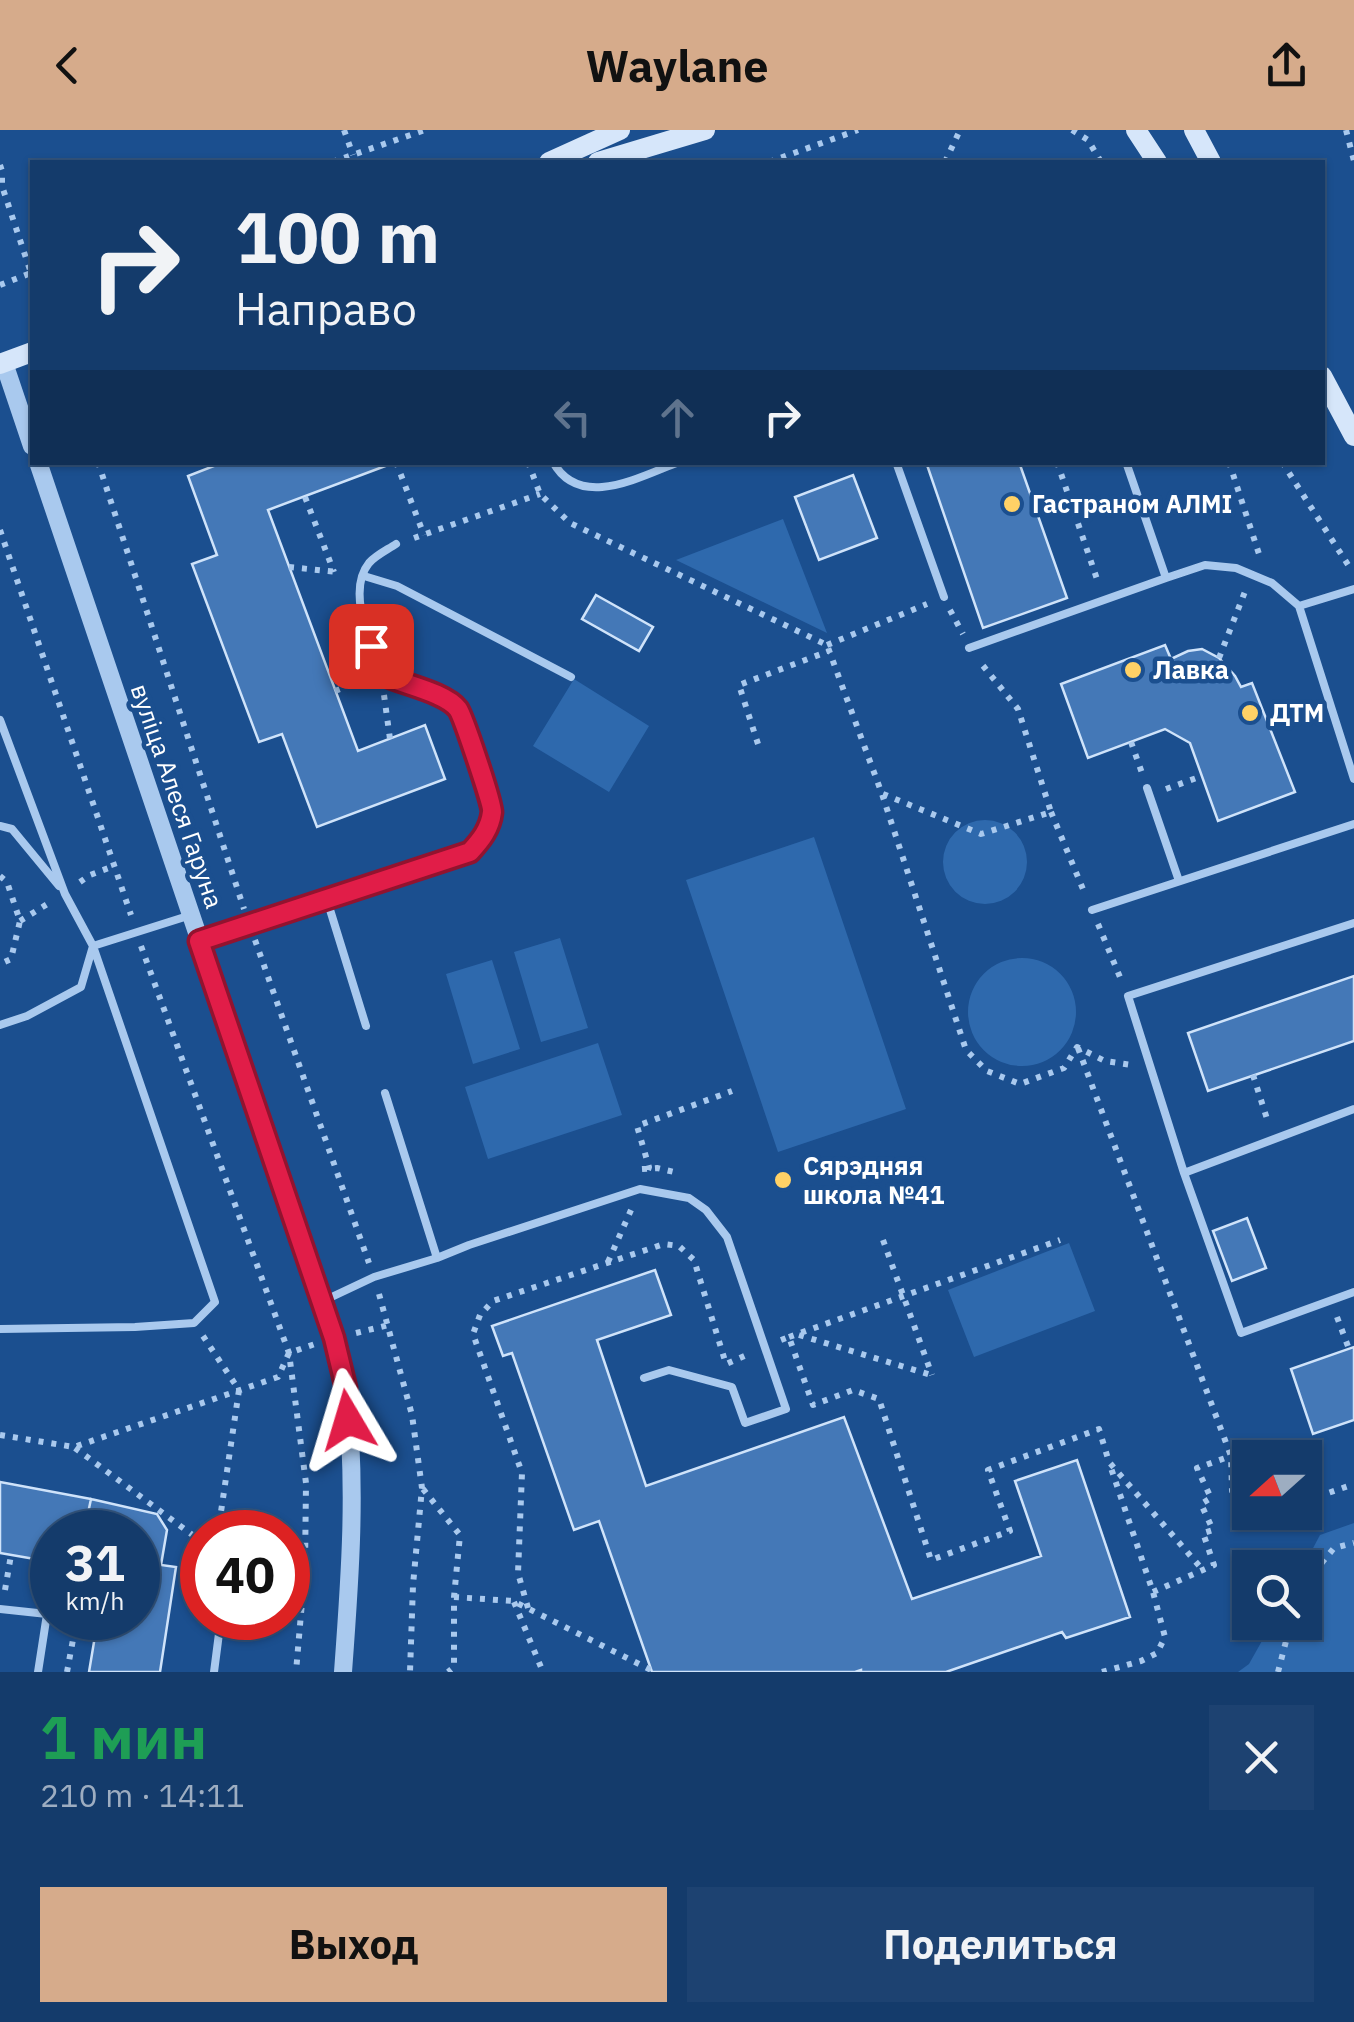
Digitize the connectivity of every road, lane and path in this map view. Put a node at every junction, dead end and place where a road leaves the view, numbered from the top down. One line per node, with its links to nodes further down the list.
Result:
1 (344, 130): 11 (path)
2 (425, 130): 11 (path)
3 (620, 130): 13 (main road)
4 (705, 130): 14 (main road)
5 (858, 130): 15 (path)
6 (960, 130): 16 (path)
7 (1072, 130): 17 (path)
8 (1136, 130): 18 (main road)
9 (1194, 130): 19 (main road)
10 (1346, 130): 20 (path)
11 (353, 155): 12 (path)
12 (338, 160)
13 (553, 160)
14 (605, 160)
15 (779, 160)
16 (946, 160)
17 (1100, 160)
18 (1157, 160)
19 (1210, 160)
20 (1354, 162)
21 (0, 164): 22 (path)
22 (30, 267)
23 (30, 274): 24 (path)
24 (0, 284)
25 (30, 352): 26 (main road)
26 (1, 358): 30 (street)
27 (1325, 382): 29 (main road)
28 (1325, 401): 29 (main road)
29 (1354, 436)
30 (30, 440)
31 (39, 465): 75 (street, вуліца Алеся Гаруна)
32 (99, 465): 76 (path)
33 (397, 465): 44 (path)
34 (529, 465): 41 (path)
35 (556, 465): 36 (lane)
36 (671, 465)
37 (897, 465): 52 (lane)
38 (1058, 465): 53 (path)
39 (1127, 465): 50 (lane)
40 (1284, 465): 47 (path)
41 (540, 494): 44 (path); 55 (path)
42 (305, 496): 48 (path)
43 (0, 530): 78 (path)
44 (424, 535): 45 (path)
45 (396, 544): 49 (lane)
46 (289, 566): 48 (path)
47 (1348, 566)
48 (334, 572): 49 (path)
49 (364, 576): 57 (lane); 58 (lane)
50 (1166, 578): 53 (lane); 54 (lane)
51 (1354, 589): 54 (lane)
52 (944, 597): 55 (path); 56 (path)
53 (1104, 600): 56 (lane)
54 (1299, 606): 65 (lane)
55 (828, 648): 63 (path); 67 (path)
56 (970, 648): 67 (path)
57 (381, 674): 59 (path); 61 (path); 73 (lane)
58 (571, 677)
59 (335, 691)
60 (0, 720): 72 (lane)
61 (390, 738)
62 (1131, 742): 66 (path)
63 (758, 744)
64 (1202, 776): 66 (path)
65 (1354, 779)
66 (1148, 792): 71 (lane)
67 (882, 794): 84 (path)
68 (1354, 824): 71 (lane)
69 (0, 826): 72 (lane)
70 (0, 876): 81 (path)
71 (1179, 881): 74 (lane)
72 (65, 894): 80 (lane)
73 (326, 900): 76 (lane); 83 (lane)
74 (1092, 910)
75 (191, 915): 78 (lane); 79 (street, вуліца Алеся Гаруна)
76 (249, 924): 79 (lane); 100 (path)
77 (1354, 924): 85 (lane)
78 (136, 932): 80 (lane); 114 (path)
79 (199, 941): 106 (street, вуліца Алеся Гаруна)
80 (93, 946): 82 (lane); 107 (lane)
81 (0, 964)
82 (0, 1025)
83 (366, 1026)
84 (1077, 1047): 85 (path); 119 (path)
85 (1150, 1067): 93 (lane)
86 (1252, 1076): 90 (path)
87 (732, 1092): 91 (path)
88 (385, 1093): 99 (lane)
89 (1354, 1109): 90 (lane)
90 (1274, 1139): 93 (lane)
91 (649, 1167): 92 (path); 94 (path); 95 (path)
92 (630, 1173)
93 (1184, 1173): 105 (lane)
94 (684, 1174)
95 (640, 1189): 99 (lane); 101 (path); 115 (lane)
96 (883, 1240): 104 (path)
97 (1060, 1240): 104 (path)
98 (384, 1256): 100 (path)
99 (437, 1258): 102 (lane)
100 (368, 1262): 102 (path)
101 (607, 1263)
102 (374, 1277): 106 (lane); 109 (path)
103 (1354, 1292): 105 (lane)
104 (904, 1294): 111 (path); 111 (path)
105 (1331, 1300): 113 (path)
106 (321, 1302): 112 (street, вуліца Алеся Гаруна)
107 (194, 1323): 110 (lane); 116 (path)
108 (776, 1323): 111 (path)
109 (389, 1325): 112 (path); 122 (path)
110 (0, 1329)
111 (789, 1337)
112 (334, 1338): 114 (path); 143 (street, вуліца Алеся Гаруна)
113 (1349, 1348)
114 (290, 1353): 116 (path); 142 (path)
115 (644, 1378)
116 (239, 1390): 118 (path); 125 (path)
117 (0, 1435): 118 (path)
118 (74, 1447): 126 (path)
119 (1231, 1456): 123 (path); 131 (path)
120 (1109, 1462): 131 (path)
121 (1354, 1484): 124 (path)
122 (422, 1488): 132 (path); 144 (path)
123 (1232, 1491)
124 (1322, 1495)
125 (221, 1510)
126 (180, 1526)
127 (1354, 1543): 129 (path)
128 (12, 1555): 130 (path)
129 (1322, 1562)
130 (5, 1590)
131 (1153, 1592): 147 (path)
132 (454, 1597): 133 (path); 145 (path)
133 (514, 1601): 138 (path); 146 (path)
134 (0, 1610): 139 (lane)
135 (73, 1640): 140 (path)
136 (219, 1640): 141 (lane)
137 (1286, 1640): 148 (path)
138 (651, 1670)
139 (38, 1672)
140 (68, 1672)
141 (214, 1672)
142 (296, 1672)
143 (343, 1672)
144 (410, 1672)
145 (448, 1672)
146 (544, 1672)
147 (1102, 1672)
148 (1278, 1672)

